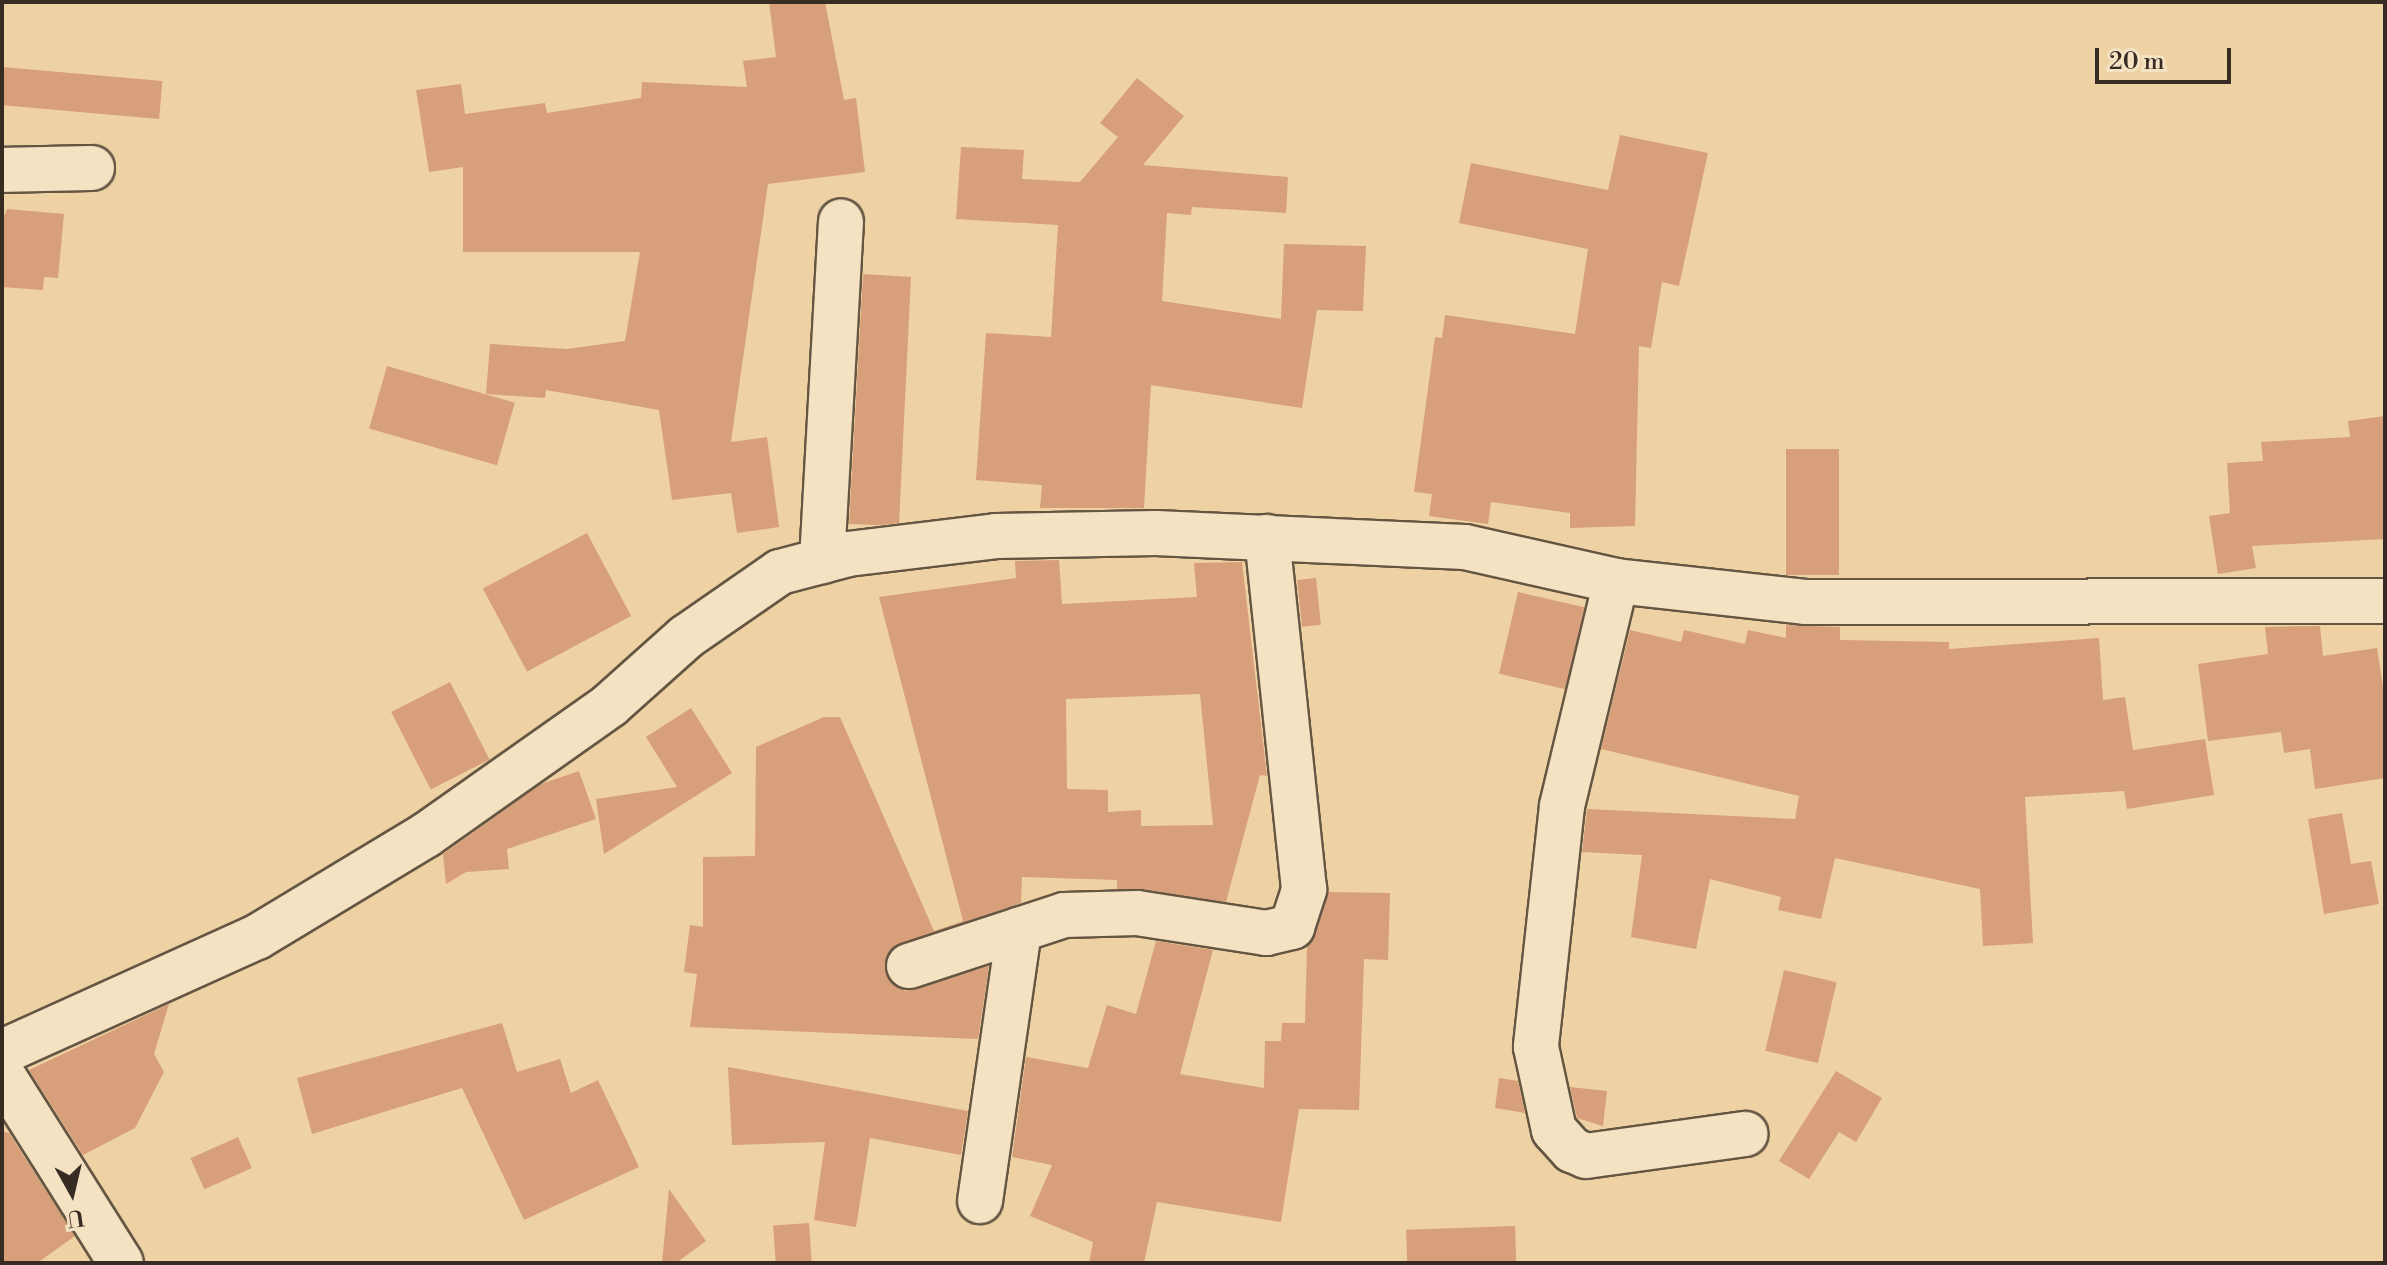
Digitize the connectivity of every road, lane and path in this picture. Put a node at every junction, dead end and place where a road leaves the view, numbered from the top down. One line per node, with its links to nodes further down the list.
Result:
1 (92, 168): 2 (street)
2 (2, 170)
3 (841, 222): 5 (street)
4 (1267, 537): 5 (street); 6 (street); 8 (street)
5 (822, 561): 10 (street)
6 (1616, 581): 7 (street); 12 (street)
7 (2385, 601)
8 (1019, 930): 9 (street); 13 (street)
9 (909, 966)
10 (2, 1052)
11 (2, 1074): 14 (street)
12 (1745, 1134)
13 (980, 1201)
14 (121, 1263)

